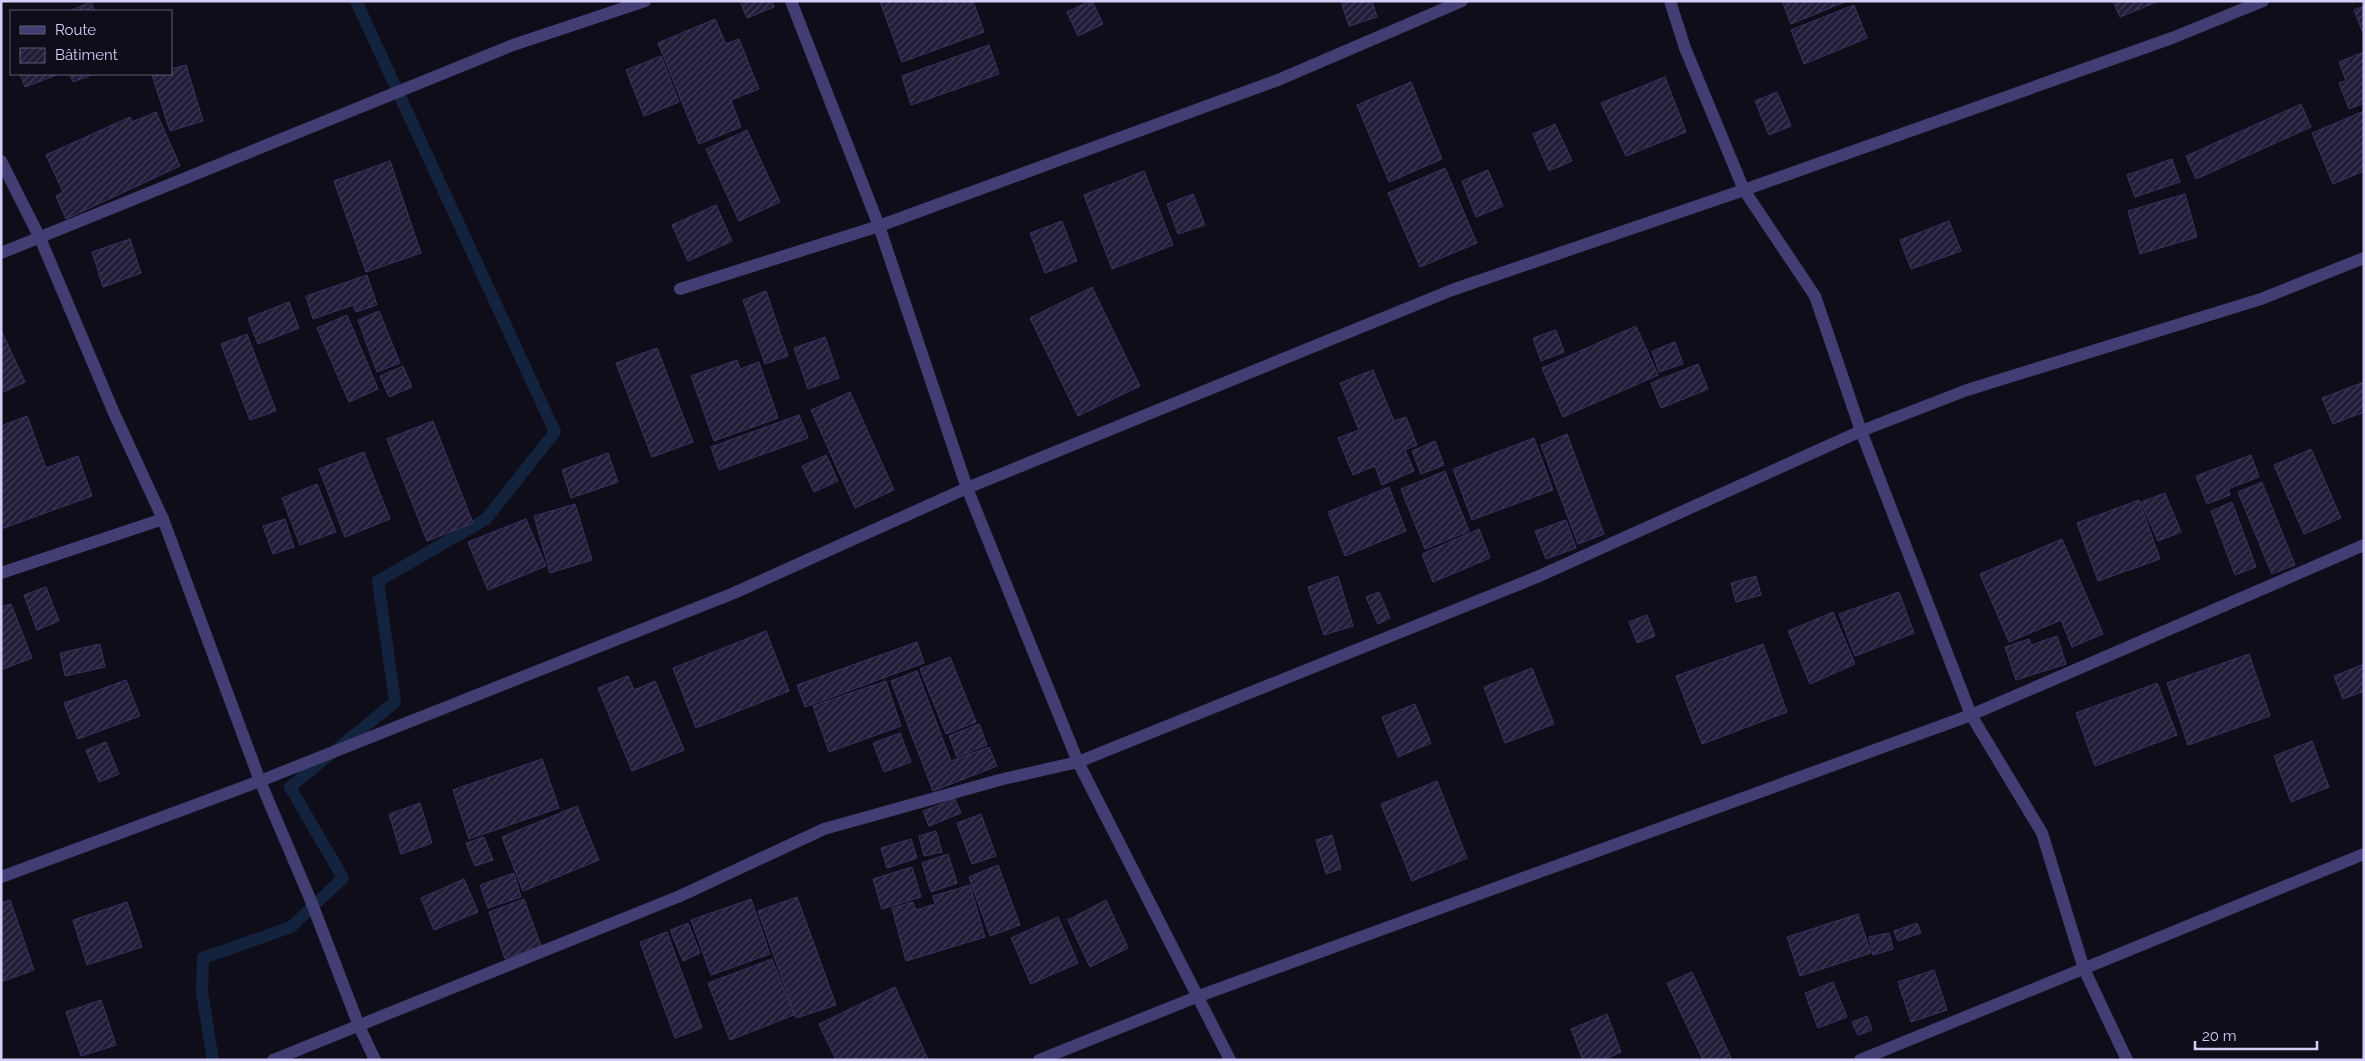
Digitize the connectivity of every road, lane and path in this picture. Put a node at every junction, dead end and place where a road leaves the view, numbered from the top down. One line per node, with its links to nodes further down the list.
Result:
1 (645, 1): 9 (street)
2 (791, 1): 8 (street)
3 (1462, 1): 8 (street)
4 (1670, 1): 7 (street)
5 (2263, 1): 7 (street)
6 (1, 161): 9 (street)
7 (1744, 190): 13 (street); 14 (street)
8 (879, 226): 12 (street); 14 (street)
9 (40, 238): 10 (street); 15 (street)
10 (1, 253)
11 (2364, 258): 13 (street)
12 (680, 289)
13 (1861, 432): 18 (street); 19 (street)
14 (967, 488): 19 (street); 20 (street)
15 (162, 519): 17 (street); 20 (street)
16 (2364, 545): 18 (street)
17 (1, 573)
18 (1971, 715): 23 (street); 24 (street)
19 (1078, 762): 24 (street); 25 (street)
20 (260, 781): 22 (street); 25 (street)
21 (2364, 854): 23 (street)
22 (1, 877)
23 (2084, 969): 30 (street); 31 (street)
24 (1199, 996): 28 (street); 29 (street)
25 (359, 1026): 26 (street); 27 (street)
26 (273, 1060)
27 (375, 1060)
28 (1039, 1060)
29 (1230, 1060)
30 (1860, 1060)
31 (2127, 1060)

